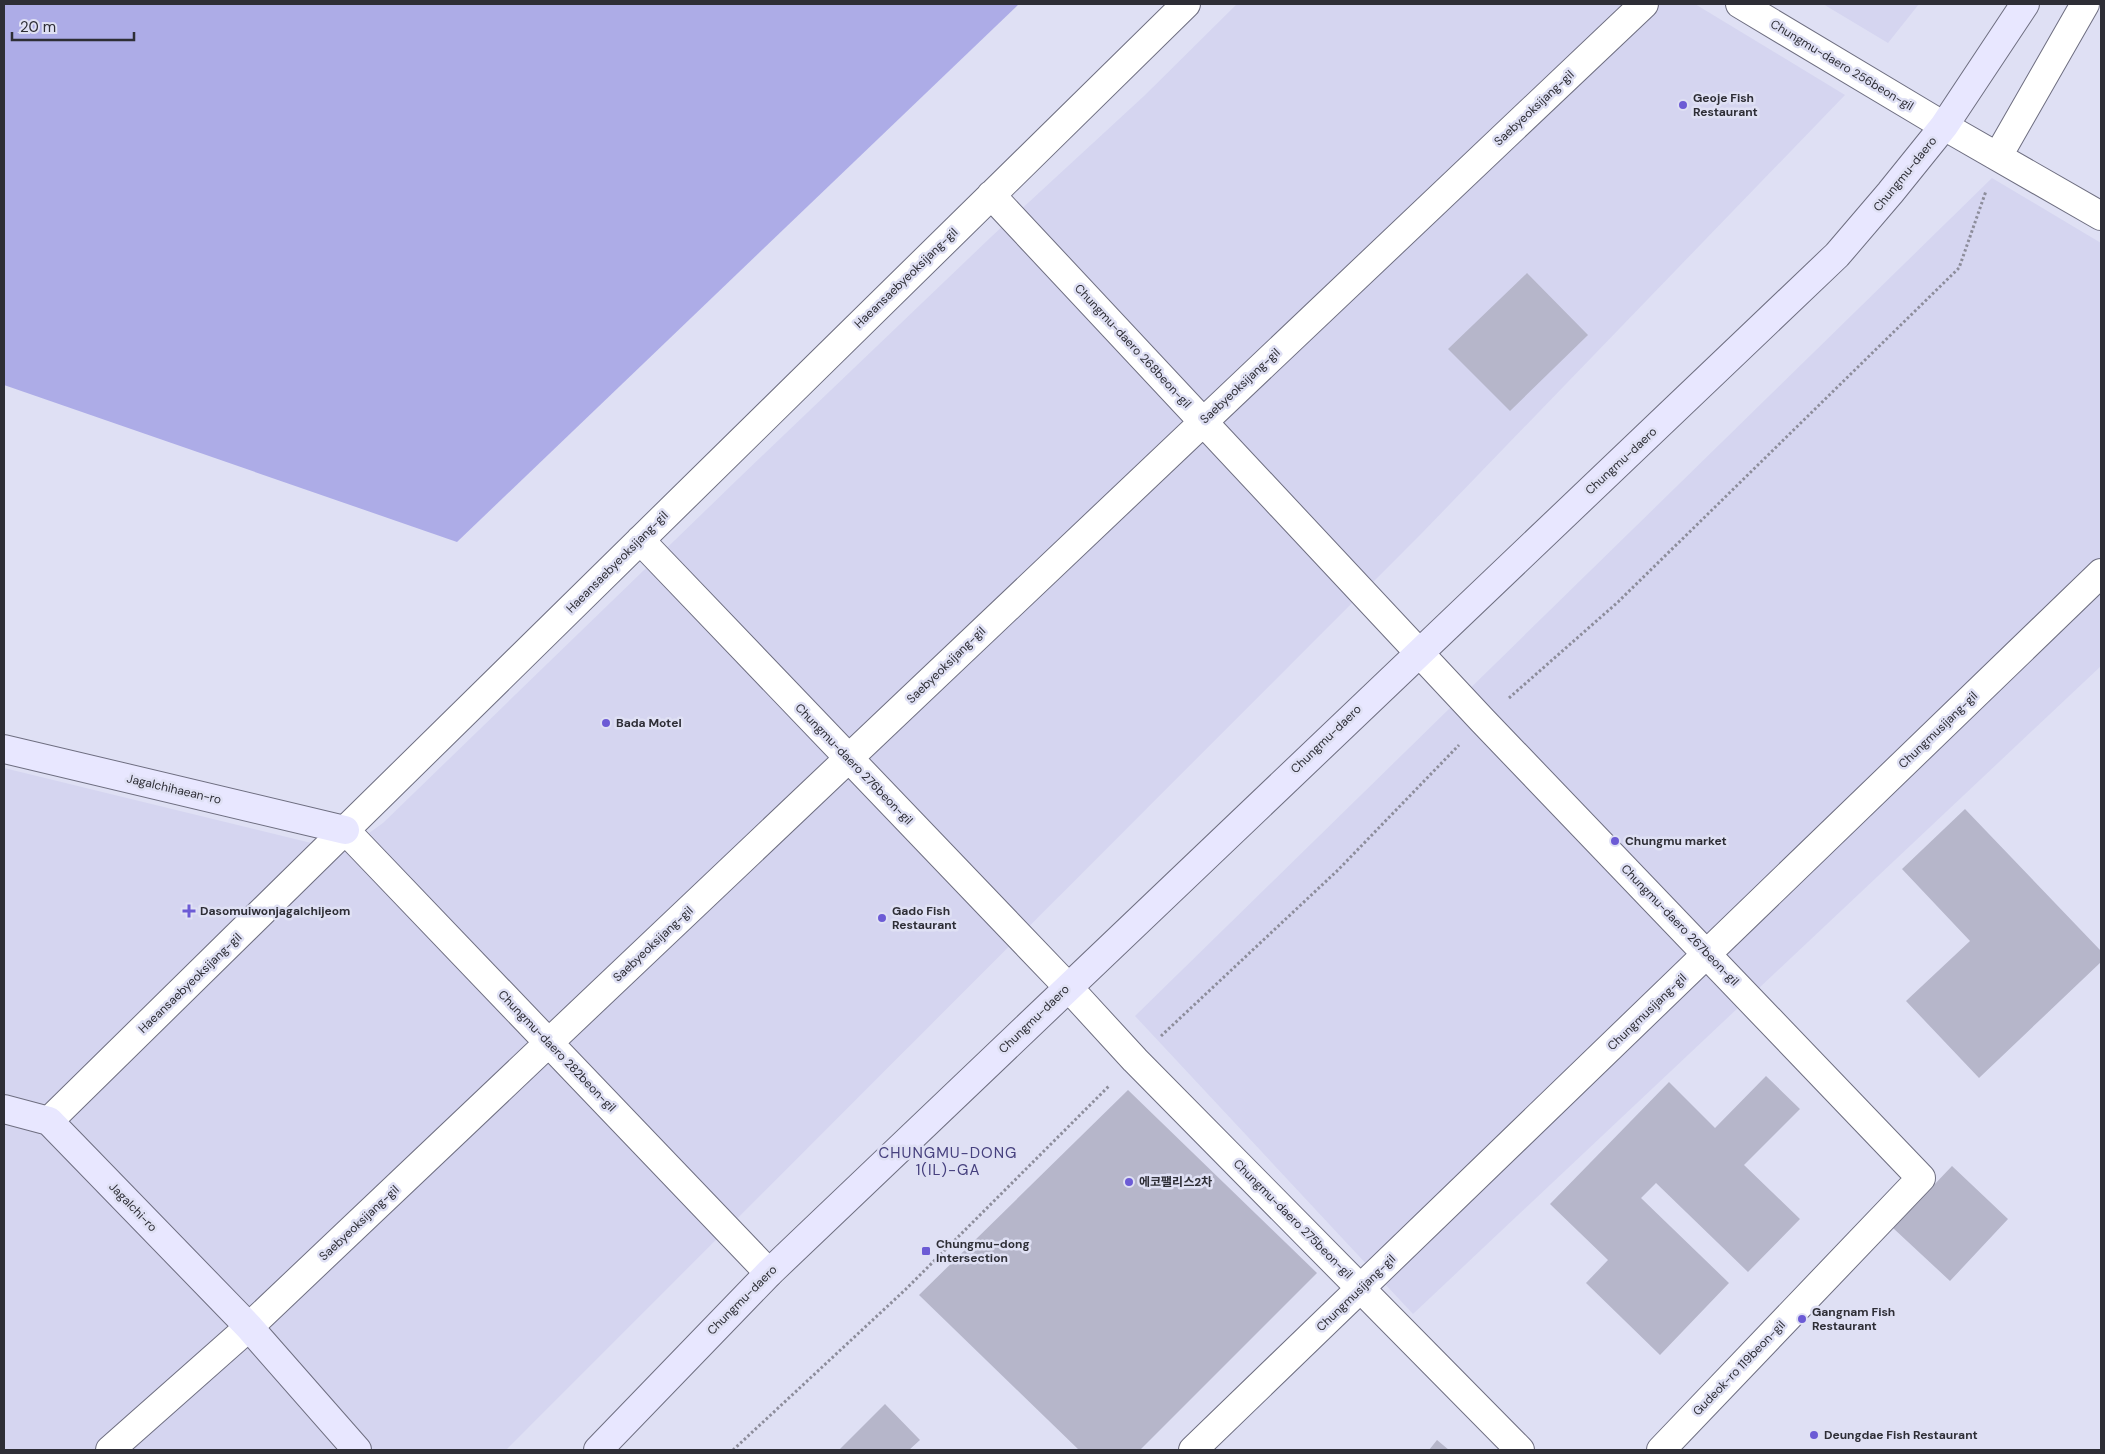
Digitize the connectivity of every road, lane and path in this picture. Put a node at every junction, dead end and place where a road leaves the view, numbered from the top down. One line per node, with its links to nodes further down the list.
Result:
1 (1186, 4): 8 (street, Haeansaebyeoksijang-gil)
2 (1644, 4): 10 (street, Saebyeoksijang-gil)
3 (1740, 4): 6 (street, Chungmu-daero 256beon-gil)
4 (2025, 4): 6 (main road, Chungmu-daero)
5 (2085, 4): 7 (street)
6 (1944, 126): 7 (street, Chungmu-daero 256beon-gil); 13 (main road, Chungmu-daero)
7 (1998, 156): 9 (street, Chungmu-daero 256beon-gil); 14 (path)
8 (991, 195): 10 (street, Chungmu-daero 268beon-gil); 11 (street, Haeansaebyeoksijang-gil)
9 (2101, 216)
10 (1203, 421): 13 (street, Chungmu-daero 268beon-gil); 16 (street, Saebyeoksijang-gil)
11 (640, 540): 16 (street, Chungmu-daero 276beon-gil); 17 (street, Haeansaebyeoksijang-gil)
12 (2101, 573): 18 (street, Chungmusijang-gil)
13 (1419, 650): 14 (street, Chungmu-daero 267beon-gil); 19 (main road, Chungmu-daero)
14 (1483, 721): 18 (street, Chungmu-daero 267beon-gil); 21 (path)
15 (4, 749): 17 (main road, Jagalchihaean-ro)
16 (848, 758): 19 (street, Chungmu-daero 276beon-gil); 20 (street, Saebyeoksijang-gil)
17 (345, 830): 20 (street, Chungmu-daero 282beon-gil); 23 (street, Haeansaebyeoksijang-gil)
18 (1707, 953): 24 (street, Chungmu-daero 267beon-gil); 26 (street, Chungmusijang-gil)
19 (1068, 987): 21 (street, Chungmu-daero 275beon-gil); 25 (main road, Chungmu-daero)
20 (549, 1042): 25 (street, Chungmu-daero 282beon-gil); 27 (street, Saebyeoksijang-gil)
21 (1135, 1060): 26 (street, Chungmu-daero 275beon-gil); 33 (path)
22 (4, 1109): 23 (main road)
23 (49, 1121): 27 (main road, Jagalchi-ro)
24 (1921, 1178): 36 (street, Gudeok-ro 119beon-gil)
25 (769, 1273): 28 (main road, Chungmu-daero)
26 (1361, 1288): 34 (street, Chungmusijang-gil); 35 (street, Chungmu-daero 275beon-gil)
27 (249, 1327): 29 (street); 30 (main road, Jagalchi-ro)
28 (618, 1427): 31 (main road, Chungmu-daero); 32 (main road)
29 (110, 1450)
30 (357, 1450)
31 (598, 1450)
32 (603, 1450)
33 (733, 1450)
34 (1193, 1450)
35 (1520, 1450)
36 (1661, 1450)

